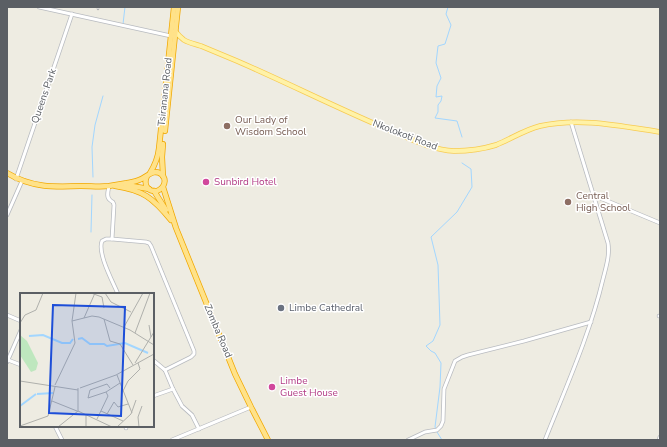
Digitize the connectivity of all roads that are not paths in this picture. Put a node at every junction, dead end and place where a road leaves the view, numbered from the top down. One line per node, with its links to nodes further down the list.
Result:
1 (39, 7): 4 (street)
2 (174, 7): 6 (highway, Tsiranana Road)
3 (178, 7): 5 (highway, Tsiranana Road)
4 (72, 14): 6 (street); 14 (street, Queens Park)
5 (175, 31): 7 (main road, Nkolokoti Road); 8 (highway, Tsiranana Road)
6 (171, 36): 12 (highway, Tsiranana Road)
7 (186, 41): 8 (main road); 9 (main road, Nkolokoti Road)
8 (173, 44): 13 (highway, Tsiranana Road)
9 (571, 122): 10 (main road, Nkolokoti Road); 21 (street)
10 (660, 132)
11 (7, 173): 14 (highway)
12 (148, 175): 13 (highway); 16 (highway); 19 (highway)
13 (163, 176): 18 (highway)
14 (16, 179): 15 (highway)
15 (22, 181): 17 (highway); 22 (street)
16 (119, 184): 17 (highway); 19 (highway)
17 (110, 186): 23 (highway); 25 (street)
18 (163, 187): 20 (highway); 23 (highway, Zomba Road)
19 (149, 189): 20 (highway)
20 (154, 191): 23 (highway, Zomba Road)
21 (594, 195): 24 (street); 29 (street)
22 (7, 215)
23 (173, 222): 37 (highway, Zomba Road)
24 (660, 222)
25 (112, 239): 26 (street); 34 (street)
26 (118, 293)
27 (7, 315): 28 (street)
28 (20, 321)
29 (591, 322): 44 (street); 45 (street)
30 (20, 332): 31 (street)
31 (8, 361): 33 (street)
32 (154, 361): 34 (street)
33 (20, 365)
34 (165, 370): 35 (street)
35 (173, 389): 36 (street); 39 (street)
36 (154, 396)
37 (251, 407): 39 (street); 43 (highway, Zomba Road)
38 (56, 427): 41 (street)
39 (199, 429): 42 (street)
40 (660, 437): 46 (street)
41 (62, 440)
42 (172, 440)
43 (268, 440)
44 (408, 440)
45 (545, 440)
46 (659, 440)

